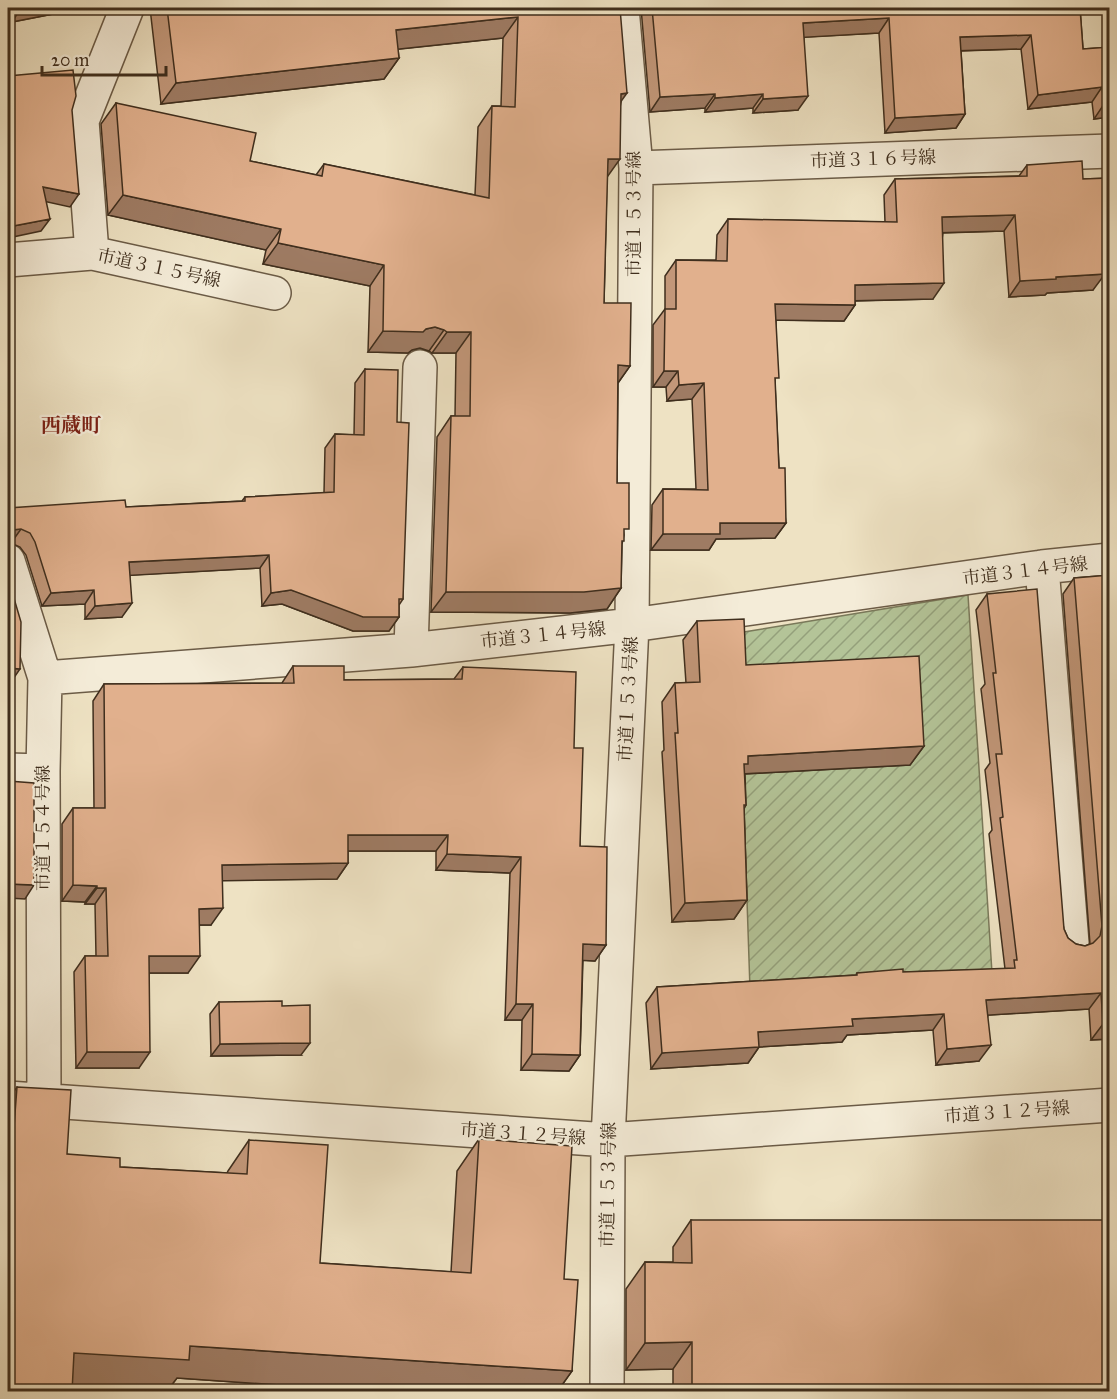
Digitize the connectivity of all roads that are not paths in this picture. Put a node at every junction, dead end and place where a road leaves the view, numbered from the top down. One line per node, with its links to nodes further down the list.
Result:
1 (127, 8): 5 (street)
2 (622, 8): 4 (street, 市道１５３号線)
3 (1110, 151): 4 (street, 市道３１６号線)
4 (636, 168): 12 (street, 市道１５３号線)
5 (92, 253): 6 (street, 市道３１５号線); 7 (street, 市道３１５号線)
6 (8, 260)
7 (274, 293)
8 (420, 367): 13 (street)
9 (1110, 560): 11 (street, 市道３１４号線)
10 (8, 567): 14 (street, 市道１５４号線)
11 (1042, 567): 12 (street, 市道３１４号線); 17 (street)
12 (632, 625): 13 (street, 市道３１４号線); 21 (street, 市道１５３号線)
13 (411, 650): 14 (street, 市道３１４号線)
14 (45, 678): 16 (street, 市道１５４号線)
15 (8, 770): 16 (street)
16 (43, 771): 19 (street, 市道１５４号線)
17 (1072, 943)
18 (8, 1098): 19 (street, 市道３１２号線)
19 (44, 1101): 21 (street, 市道３１２号線)
20 (1110, 1105): 21 (street, 市道３１２号線)
21 (608, 1140): 22 (street, 市道１５３号線)
22 (607, 1392)

